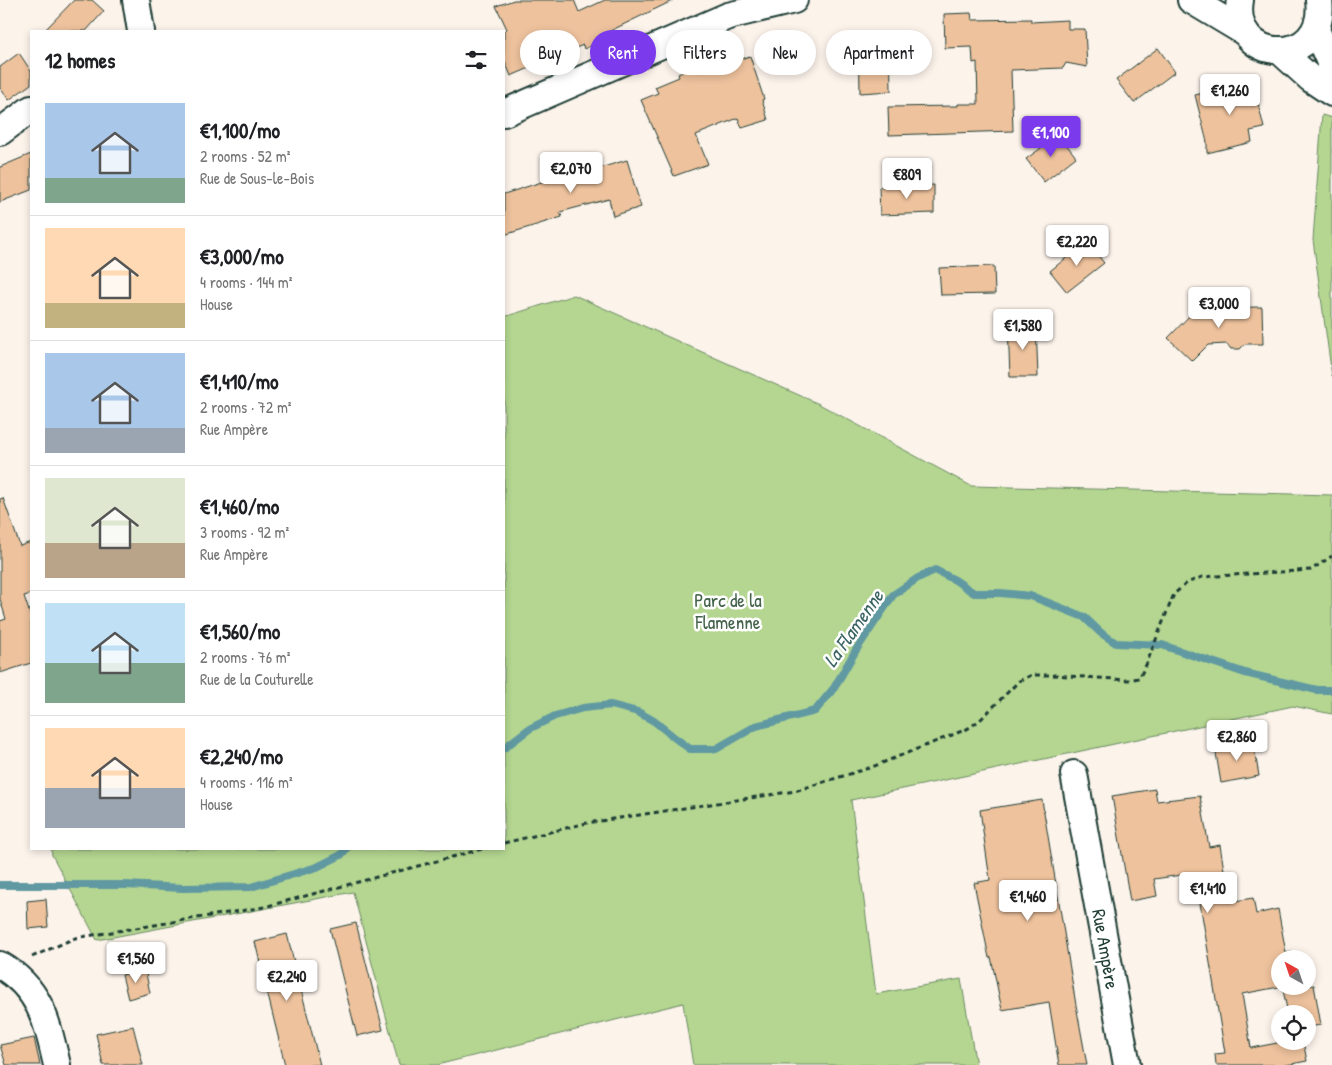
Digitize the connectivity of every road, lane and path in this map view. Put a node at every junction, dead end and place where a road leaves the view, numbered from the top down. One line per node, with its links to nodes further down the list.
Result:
1 (136, 0): 6 (street)
2 (794, 0): 13 (street)
3 (1190, 0): 8 (street)
4 (1240, 0): 8 (street)
5 (1319, 0): 7 (street)
6 (141, 30)
7 (1316, 30): 9 (street); 10 (street)
8 (1246, 33): 9 (street)
9 (1279, 50): 11 (street)
10 (1332, 67)
11 (1332, 93)
12 (30, 110): 14 (street)
13 (505, 113)
14 (0, 132)
15 (1332, 556): 17 (path)
16 (1074, 774): 21 (street, Rue Ampère)
17 (505, 843)
18 (478, 850): 19 (path)
19 (3, 967): 20 (street)
20 (57, 1065)
21 (1127, 1065)

